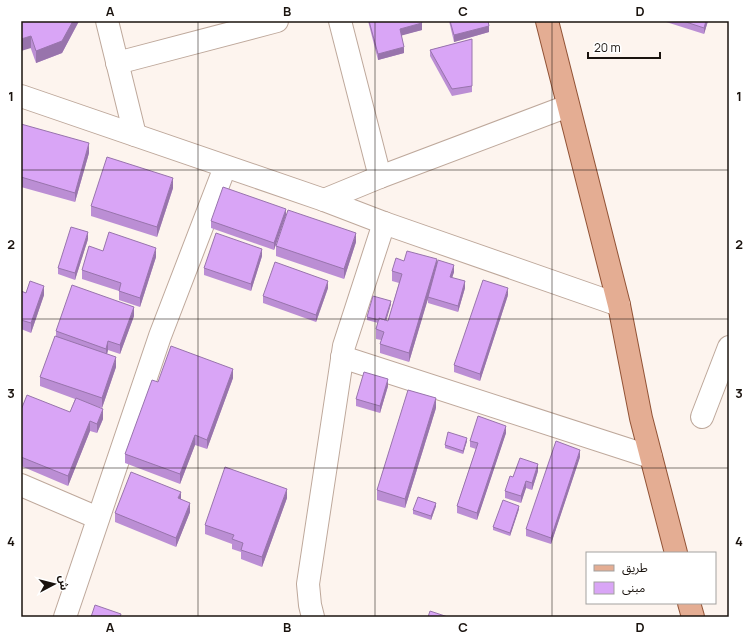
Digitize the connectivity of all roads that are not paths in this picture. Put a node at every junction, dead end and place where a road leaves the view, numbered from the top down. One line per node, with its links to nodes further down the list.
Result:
1 (107, 21): 5 (street)
2 (277, 21): 5 (street)
3 (340, 21): 10 (street)
4 (547, 21): 7 (main road)
5 (117, 63): 8 (street)
6 (21, 96): 8 (street)
7 (568, 106): 10 (street); 13 (main road)
8 (135, 135): 9 (street)
9 (225, 167): 11 (street); 19 (street)
10 (380, 177): 11 (street)
11 (324, 200): 12 (street)
12 (384, 223): 13 (street); 15 (street)
13 (619, 305): 17 (main road)
14 (729, 347): 16 (street)
15 (342, 357): 17 (street); 23 (street)
16 (702, 417)
17 (651, 457): 20 (main road)
18 (21, 485): 19 (street)
19 (98, 518): 22 (street)
20 (676, 552)
21 (689, 604): 24 (main road)
22 (65, 617)
23 (313, 617)
24 (693, 617)

